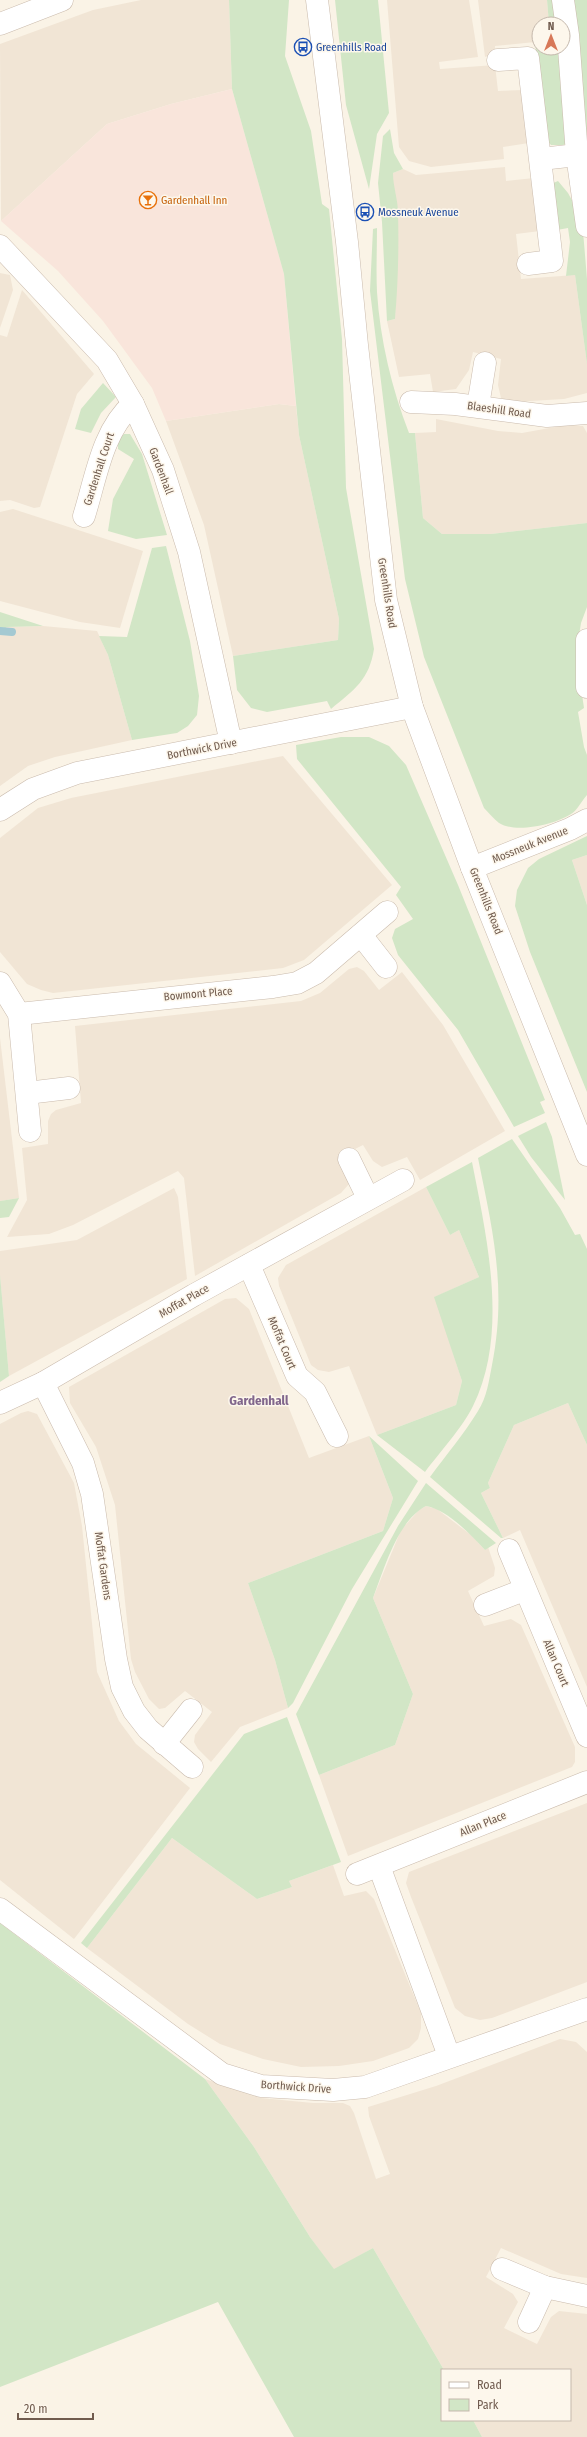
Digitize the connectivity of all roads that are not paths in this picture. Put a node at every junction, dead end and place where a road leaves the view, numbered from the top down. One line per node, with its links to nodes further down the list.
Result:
1 (62, 0): 4 (street)
2 (317, 0): 19 (street, Greenhills Road)
3 (563, 0): 6 (street)
4 (0, 24)
5 (498, 60): 7 (street)
6 (577, 155): 7 (street); 8 (street)
7 (541, 159): 10 (street)
8 (587, 226)
9 (0, 246): 13 (street, Gardenhall)
10 (528, 264)
11 (485, 363): 14 (street)
12 (411, 402): 14 (street, Blaeshill Road)
13 (133, 404): 16 (street, Gardenhall Court); 20 (street, Gardenhall)
14 (478, 406): 15 (street, Blaeshill Road)
15 (587, 413)
16 (84, 516)
17 (587, 640): 18 (street)
18 (587, 687)
19 (412, 707): 20 (street, Borthwick Drive); 23 (street, Greenhills Road)
20 (231, 743): 21 (street, Borthwick Drive)
21 (0, 810)
22 (587, 820): 23 (street, Mossneuk Avenue)
23 (472, 868): 32 (street, Greenhills Road)
24 (386, 912): 25 (street, Bowmont Place)
25 (361, 935): 26 (street); 28 (street, Bowmont Place)
26 (386, 968)
27 (0, 983): 28 (street)
28 (19, 1014): 30 (street)
29 (69, 1088): 30 (street)
30 (27, 1093): 31 (street)
31 (30, 1131)
32 (587, 1155)
33 (349, 1159): 35 (street)
34 (403, 1180): 35 (street, Moffat Place)
35 (368, 1198): 36 (street, Moffat Place)
36 (248, 1265): 37 (street, Moffat Place); 39 (street, Moffat Court)
37 (43, 1383): 38 (street, Moffat Place); 45 (street, Moffat Gardens)
38 (0, 1403)
39 (338, 1436)
40 (509, 1550): 41 (street, Allan Court)
41 (524, 1590): 42 (street); 44 (street, Allan Court)
42 (485, 1605)
43 (191, 1710): 45 (street)
44 (587, 1736)
45 (164, 1744): 46 (street, Moffat Gardens)
46 (192, 1768)
47 (587, 1782): 48 (street, Allan Place)
48 (379, 1866): 49 (street, Allan Place); 52 (street)
49 (357, 1874)
50 (0, 1909): 52 (street, Borthwick Drive)
51 (586, 2012): 52 (street, Borthwick Drive)
52 (449, 2056)
53 (502, 2269): 54 (street)
54 (545, 2287): 55 (street); 56 (street)
55 (587, 2296)
56 (529, 2322)

